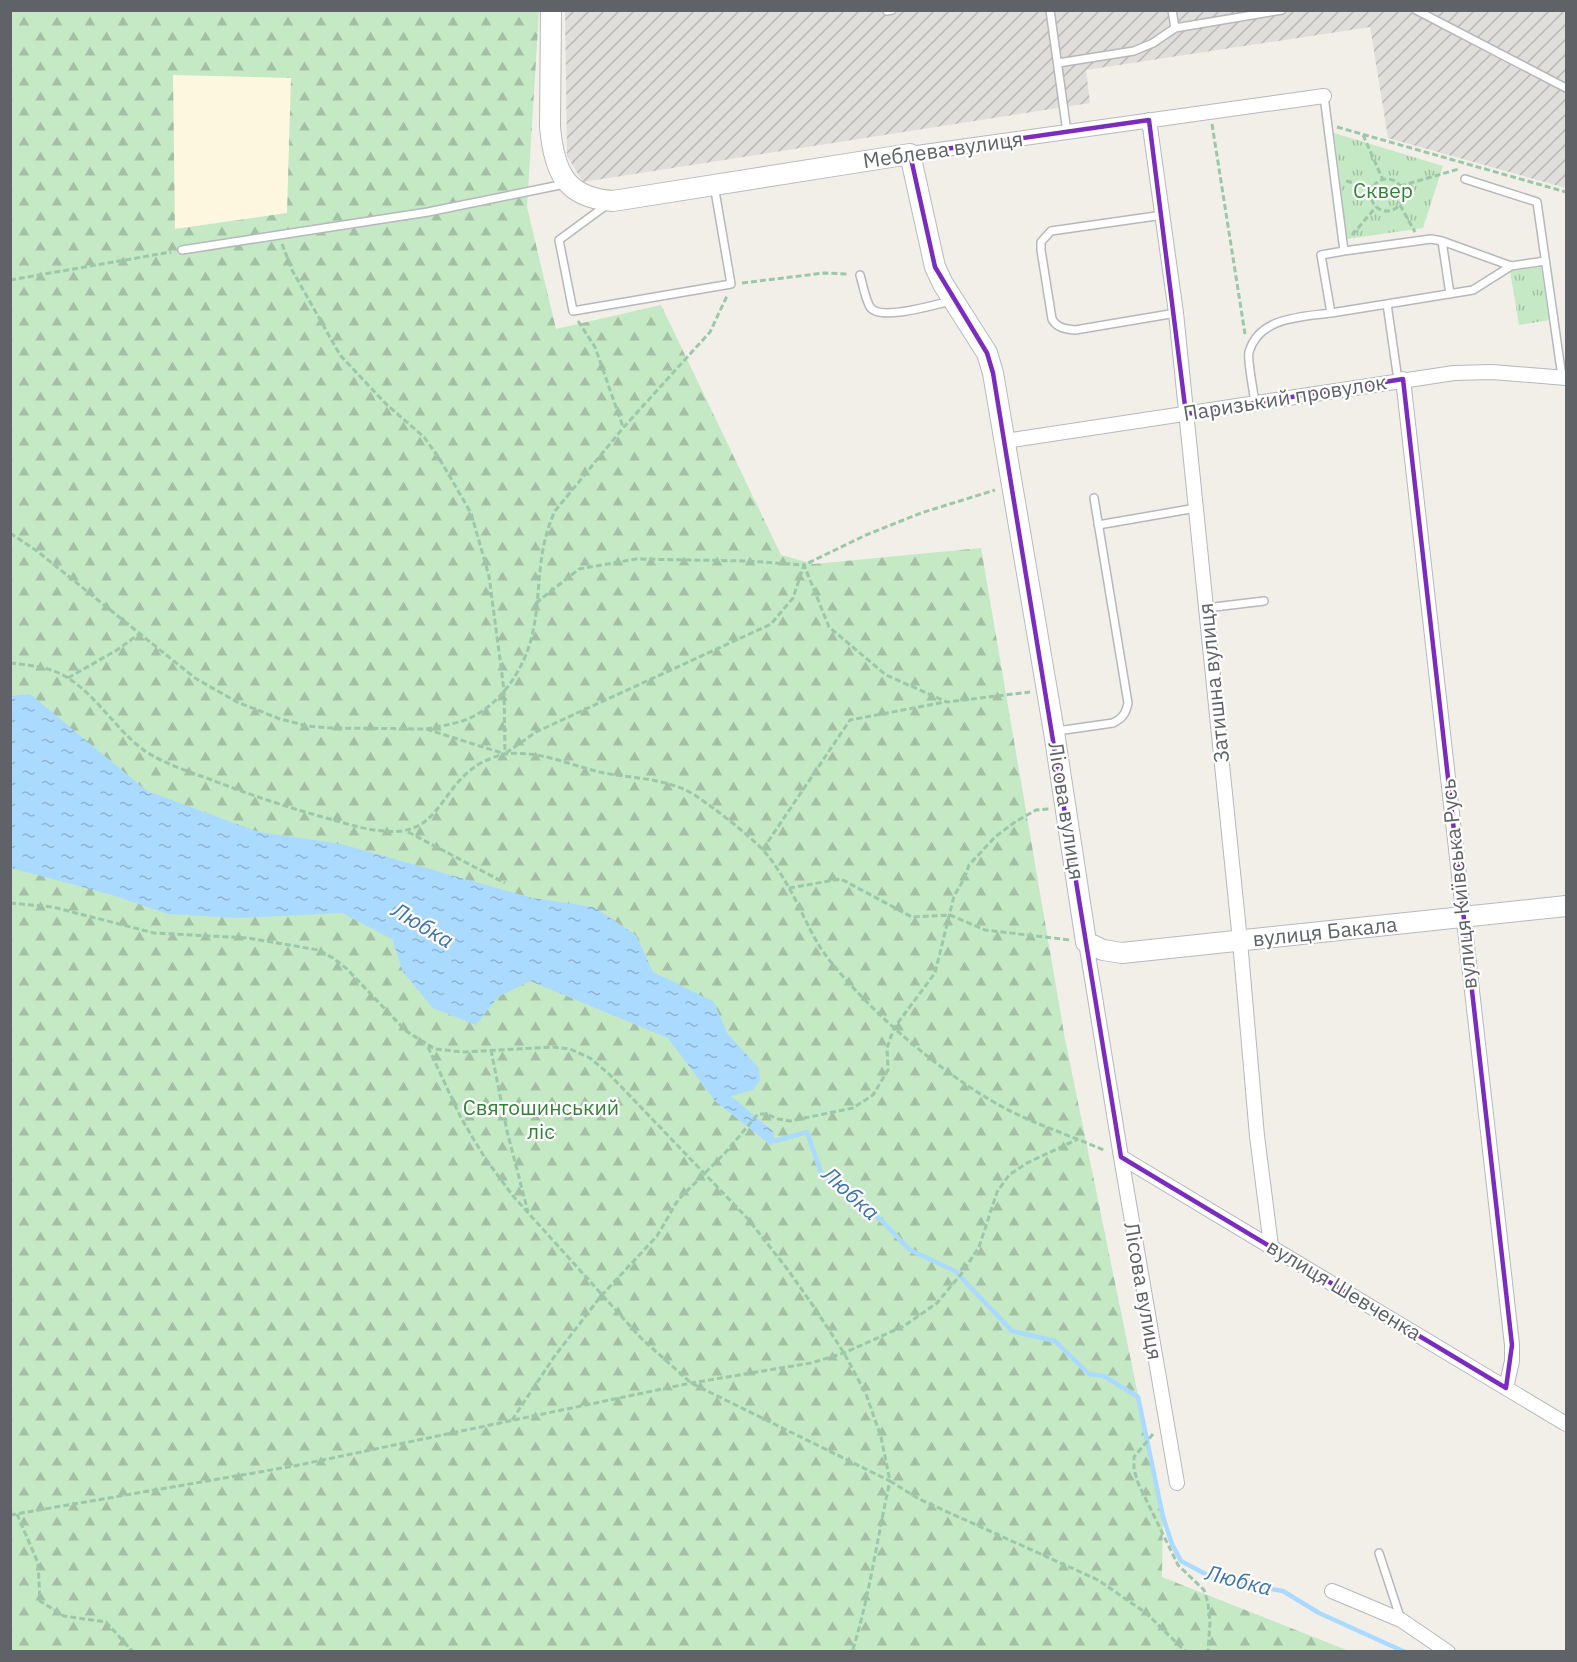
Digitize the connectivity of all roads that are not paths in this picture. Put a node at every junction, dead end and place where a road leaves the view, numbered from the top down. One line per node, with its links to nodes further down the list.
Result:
1 (550, 10): 16 (street)
2 (892, 10): 7 (lane)
3 (1050, 10): 9 (lane)
4 (1172, 10): 8 (lane)
5 (1282, 10): 8 (lane)
6 (1416, 10): 10 (lane)
7 (887, 11)
8 (1175, 28): 9 (lane)
9 (1058, 63): 13 (lane)
10 (1566, 88)
11 (1324, 96): 12 (street, Меблева вулиця); 21 (lane)
12 (1149, 120): 13 (street, Меблева вулиця); 19 (street, Затишна вулиця)
13 (1067, 132): 14 (street, Меблева вулиця)
14 (910, 154): 17 (street, Меблева вулиця); 27 (street, Лісова вулиця)
15 (1465, 179): 23 (lane)
16 (568, 183): 18 (street, Меблева вулиця); 22 (lane)
17 (714, 185): 18 (street, Меблева вулиця); 18 (lane)
18 (613, 201)
19 (1163, 215): 29 (street, Затишна вулиця); 29 (lane)
20 (1442, 241): 21 (lane); 24 (lane); 26 (lane)
21 (1344, 248): 30 (lane)
22 (182, 250)
23 (1545, 261): 24 (lane); 31 (lane)
24 (1511, 266): 26 (lane)
25 (860, 275): 27 (lane)
26 (1450, 294): 28 (lane)
27 (954, 300): 35 (street, Лісова вулиця)
28 (1388, 303): 30 (lane); 32 (lane)
29 (1176, 313): 34 (street, Затишна вулиця)
30 (1331, 313): 33 (lane)
31 (1564, 378): 32 (street, Паризький провулок)
32 (1400, 380): 33 (street, Паризький провулок); 43 (street, вулиця Київська Русь)
33 (1256, 403): 34 (street, Паризький провулок)
34 (1185, 414): 35 (street, Паризький провулок); 37 (street, Затишна вулиця)
35 (1005, 441): 41 (street, Лісова вулиця)
36 (1094, 498): 38 (lane)
37 (1196, 508): 38 (lane); 40 (street, Затишна вулиця)
38 (1098, 525): 41 (lane)
39 (1264, 601): 40 (lane)
40 (1206, 608): 44 (street, Затишна вулиця)
41 (1054, 732): 45 (street, Лісова вулиця)
42 (1566, 906): 43 (street, вулиця Бакала)
43 (1463, 916): 44 (street, вулиця Бакала); 48 (street, вулиця Київська Русь)
44 (1240, 941): 45 (street, вулиця Бакала); 47 (street, Затишна вулиця)
45 (1086, 942): 46 (street, Лісова вулиця)
46 (1121, 1157): 47 (street, вулиця Шевченка); 50 (street, Лісова вулиця)
47 (1271, 1246): 48 (street, вулиця Шевченка)
48 (1506, 1388): 49 (street, вулиця Шевченка)
49 (1566, 1424)
50 (1177, 1483)
51 (1379, 1553): 53 (lane)
52 (1332, 1591): 53 (street)
53 (1401, 1620): 54 (street)
54 (1448, 1652)

